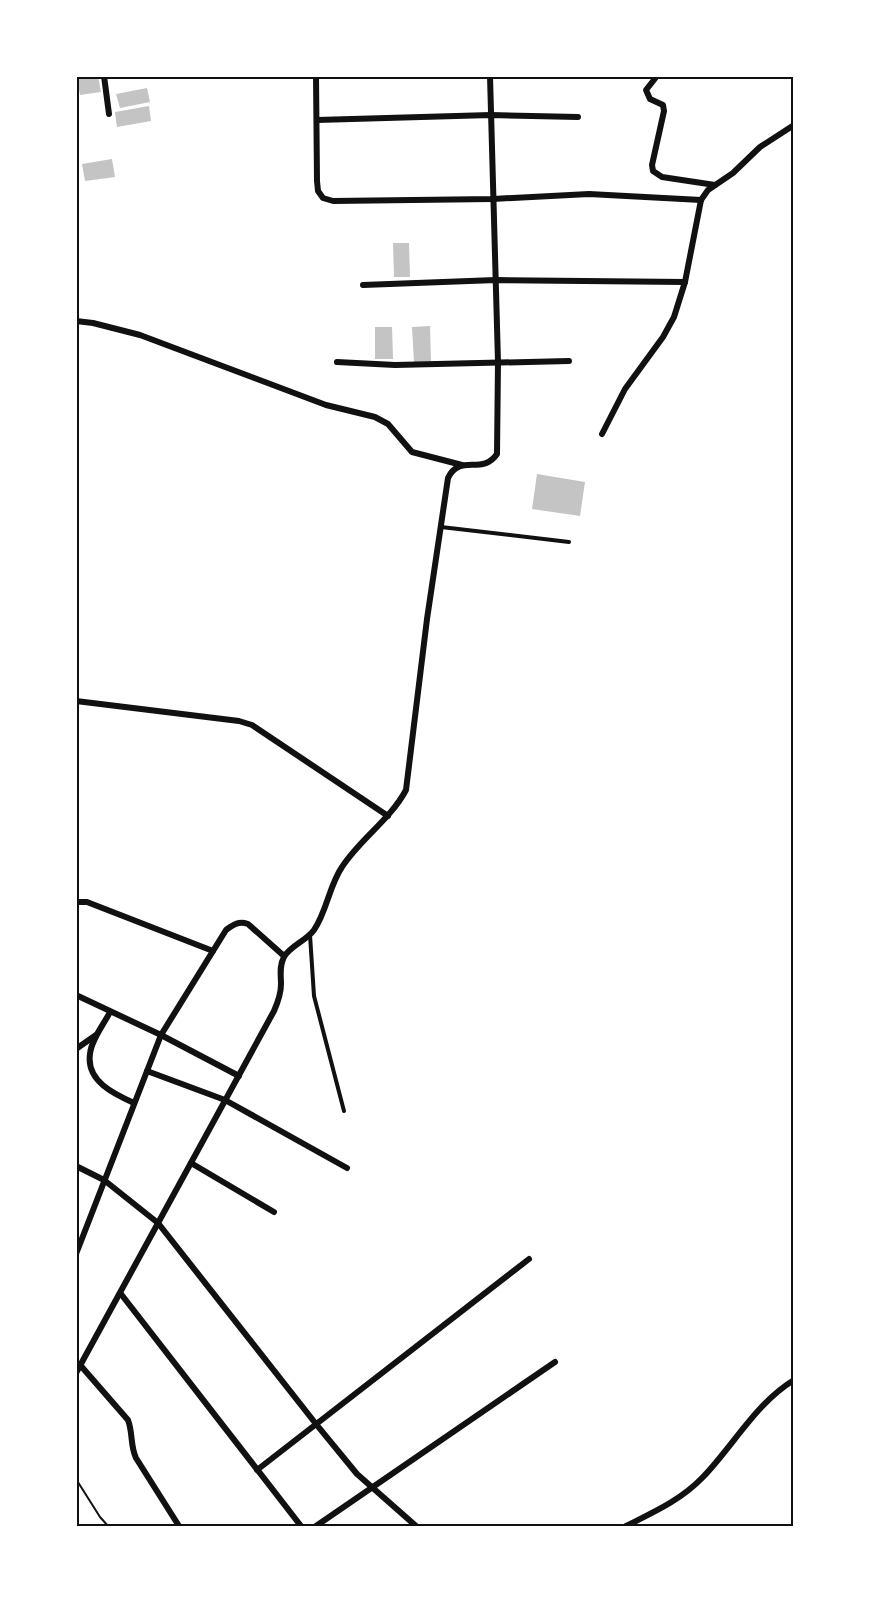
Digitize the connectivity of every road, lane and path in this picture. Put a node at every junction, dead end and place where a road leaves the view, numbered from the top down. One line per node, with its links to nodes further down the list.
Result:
1 (104, 76): 5 (street)
2 (316, 76): 8 (street)
3 (490, 76): 6 (street)
4 (657, 76): 10 (street)
5 (109, 114)
6 (491, 115): 7 (street); 8 (street); 11 (street)
7 (578, 117)
8 (317, 120): 11 (street)
9 (794, 125): 10 (street)
10 (715, 185): 12 (street)
11 (493, 199): 12 (street); 13 (street)
12 (701, 200): 14 (street)
13 (496, 280): 14 (street); 15 (street); 19 (street)
14 (685, 282): 20 (street)
15 (363, 285)
16 (76, 321): 21 (street)
17 (569, 361): 19 (street)
18 (337, 362): 19 (street)
19 (498, 362): 21 (street)
20 (602, 434)
21 (462, 465): 22 (street)
22 (441, 526): 23 (lane); 25 (street)
23 (569, 542)
24 (76, 701): 25 (street)
25 (388, 816): 27 (street)
26 (76, 902): 28 (street)
27 (310, 935): 29 (street); 39 (lane)
28 (213, 951): 29 (street); 33 (street)
29 (287, 953): 36 (street)
30 (76, 995): 31 (street)
31 (111, 1012): 32 (street); 33 (street)
32 (99, 1033): 34 (street); 38 (street)
33 (161, 1035): 35 (street); 36 (street)
34 (76, 1049)
35 (147, 1071): 37 (street); 38 (street)
36 (239, 1076): 37 (street)
37 (225, 1101): 40 (street); 42 (street)
38 (134, 1103): 43 (street)
39 (344, 1111)
40 (191, 1163): 44 (street); 45 (street)
41 (76, 1166): 43 (street)
42 (347, 1168)
43 (104, 1180): 45 (street); 46 (street)
44 (274, 1212)
45 (158, 1223): 48 (street); 53 (street)
46 (76, 1254)
47 (529, 1259): 53 (street)
48 (121, 1294): 50 (street); 54 (street)
49 (555, 1362): 56 (street)
50 (81, 1365): 51 (street); 58 (street)
51 (76, 1373)
52 (794, 1380): 62 (street)
53 (316, 1425): 54 (street); 56 (street)
54 (257, 1470): 59 (street)
55 (76, 1479): 57 (path)
56 (371, 1488): 60 (street); 61 (street)
57 (108, 1527)
58 (179, 1527)
59 (301, 1527)
60 (316, 1527)
61 (416, 1527)
62 (626, 1527)

